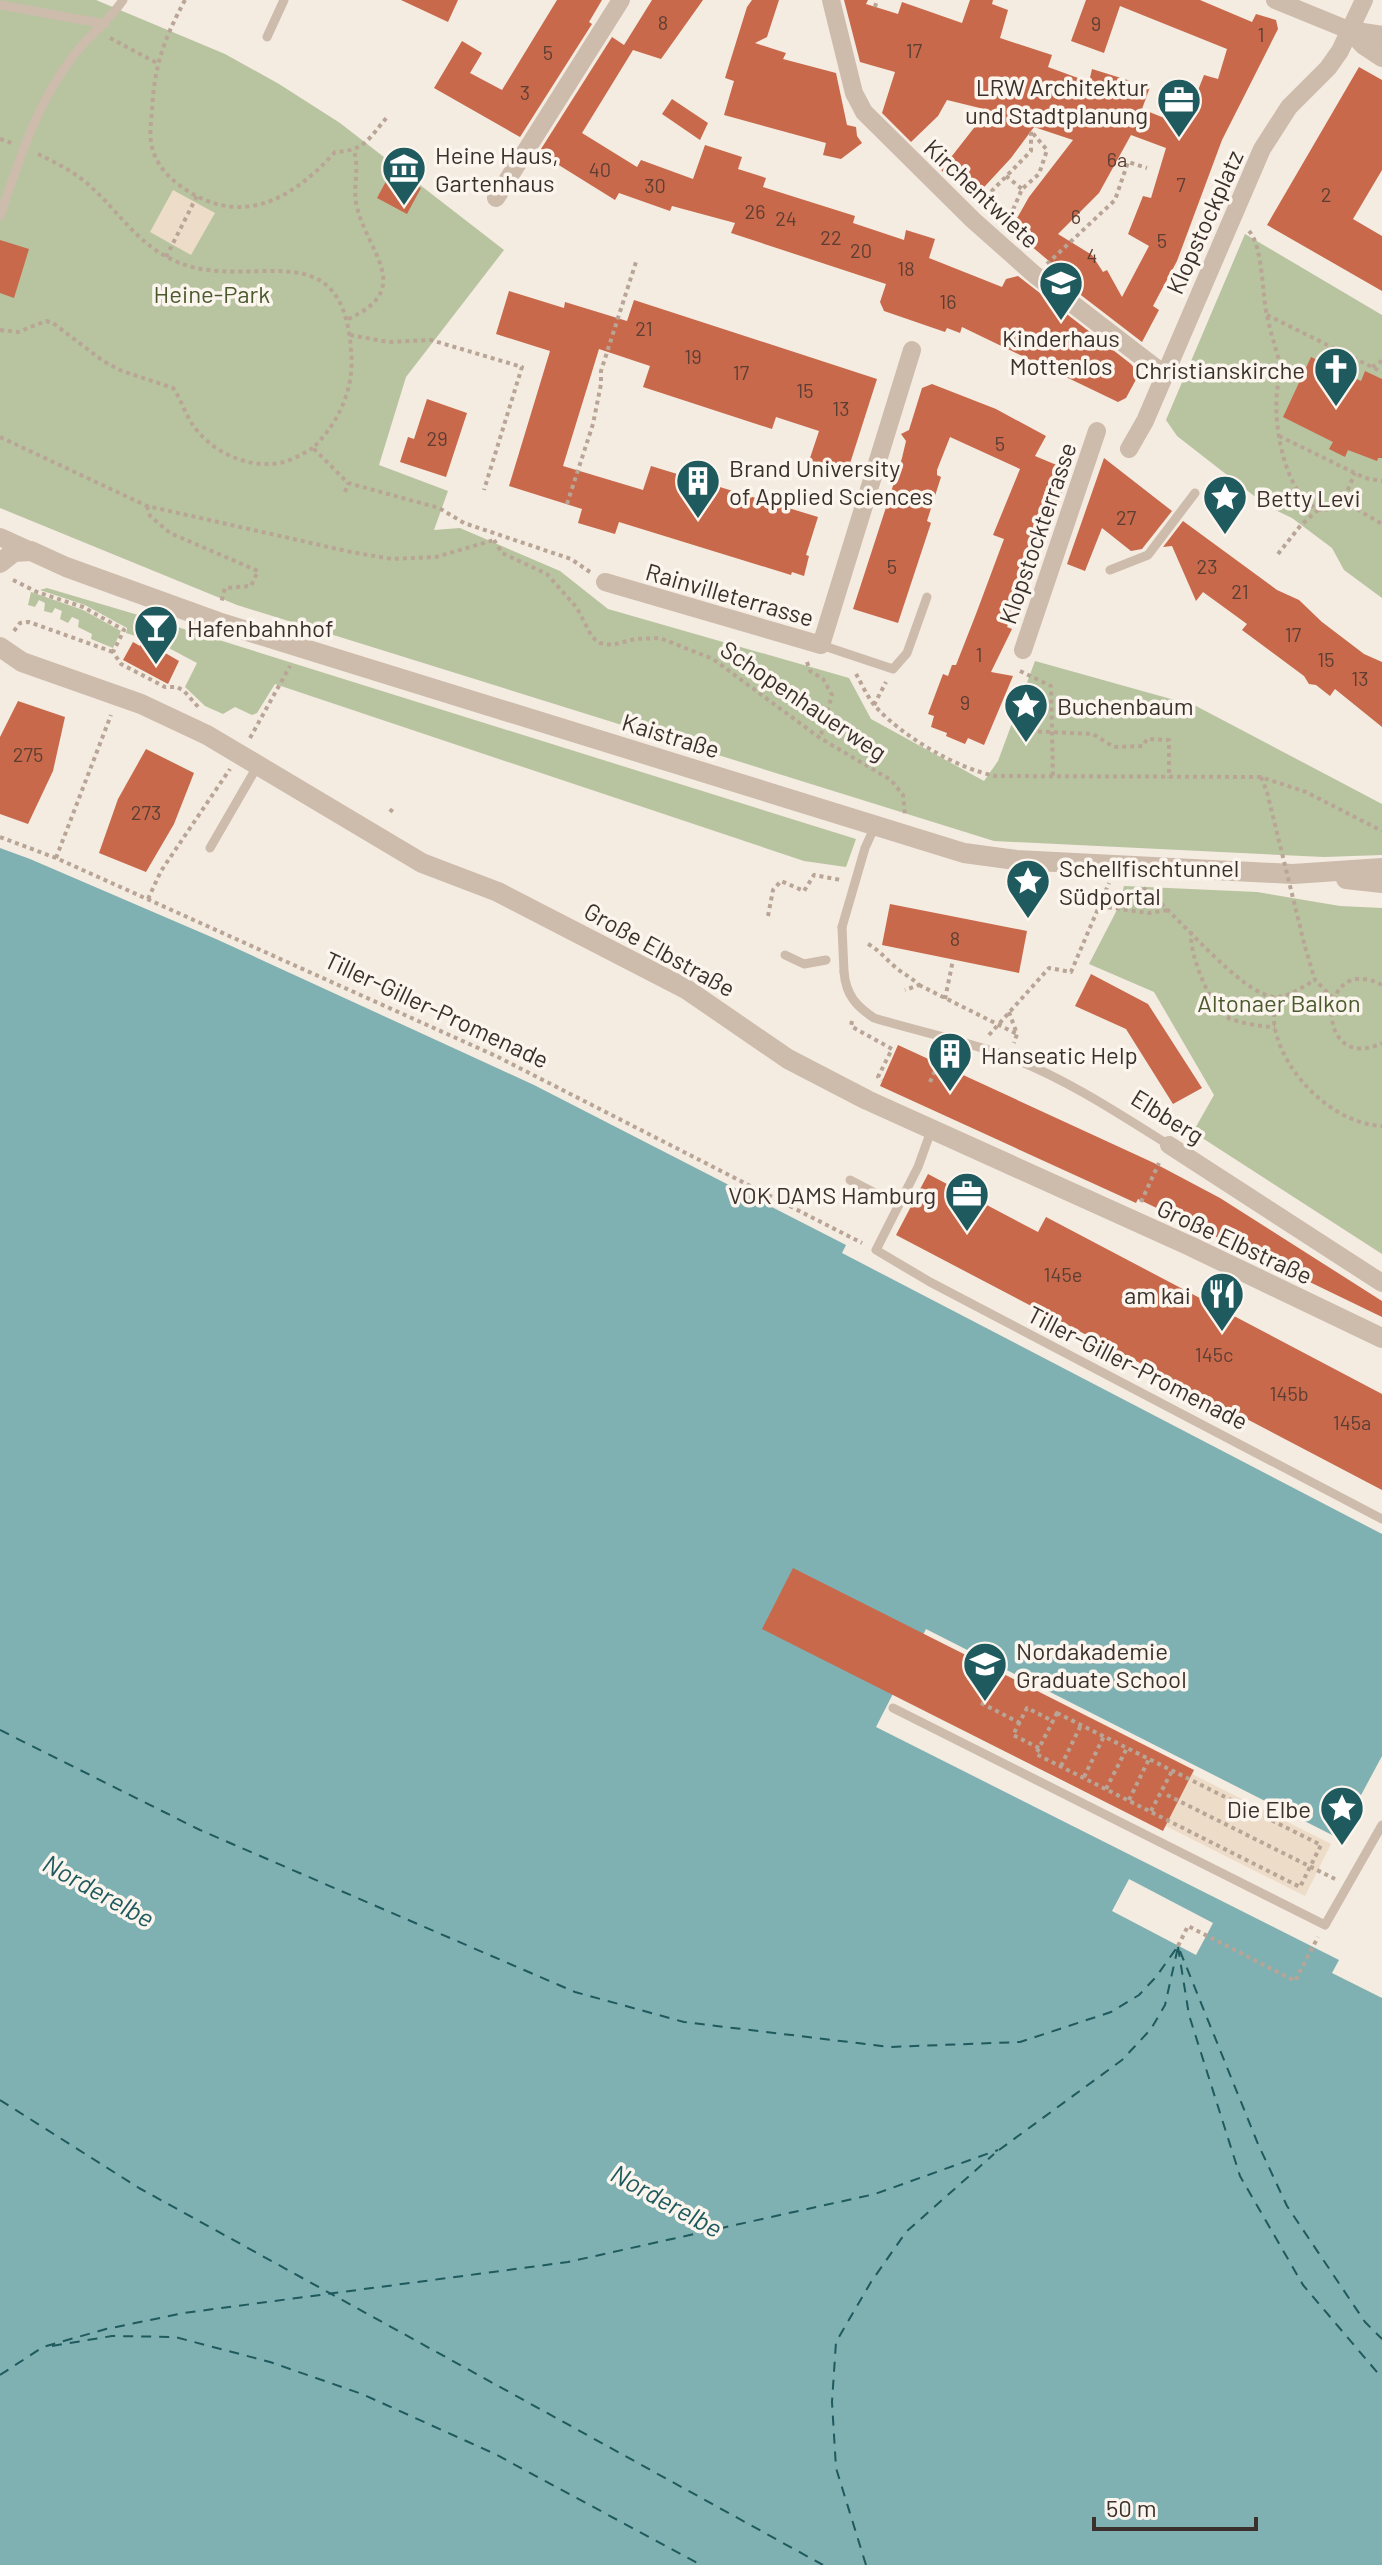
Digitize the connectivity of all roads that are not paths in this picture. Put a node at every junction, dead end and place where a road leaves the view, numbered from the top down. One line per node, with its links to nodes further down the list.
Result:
1 (123, 0): 8 (lane)
2 (284, 0): 11 (lane)
3 (621, 0): 13 (street)
4 (831, 0): 16 (street, Kirchentwiete)
5 (1275, 0): 9 (street)
6 (1364, 0): 9 (street, Klopstockplatz)
7 (0, 5): 8 (lane)
8 (102, 28): 14 (lane)
9 (1351, 31): 10 (street); 12 (street); 16 (street, Klopstockplatz)
10 (1382, 36)
11 (267, 37)
12 (1382, 57)
13 (496, 198)
14 (0, 216)
15 (912, 350): 26 (street, Rainvilleterrasse)
16 (1165, 375): 18 (street, Klopstockplatz)
17 (1097, 431): 28 (street, Klopstockterrasse)
18 (1129, 449)
19 (1195, 493): 22 (lane)
20 (0, 537): 21 (street)
21 (31, 551): 23 (street); 30 (street, Kaistraße)
22 (1110, 570)
23 (6, 572)
24 (605, 582): 26 (street, Rainvilleterrasse)
25 (927, 597): 26 (lane)
26 (821, 645)
27 (1, 649): 29 (street, Große Elbstraße)
28 (1023, 650)
29 (249, 759): 31 (lane); 37 (street, Große Elbstraße)
30 (875, 826): 33 (street, Kaistraße); 38 (lane, Elbberg, bridge)
31 (210, 848)
32 (1382, 868): 33 (street, Kaistraße)
33 (1314, 874): 34 (street, Kaistraße)
34 (1382, 883)
35 (785, 955): 36 (lane)
36 (826, 960)
37 (931, 1131): 40 (lane); 42 (street, Große Elbstraße)
38 (1166, 1150): 41 (street, Elbberg)
39 (850, 1180): 40 (lane)
40 (898, 1205): 43 (lane, Tiller-Giller-Promenade)
41 (1382, 1283)
42 (1382, 1338)
43 (1382, 1519)
44 (893, 1708): 45 (lane)
45 (1382, 1825)

